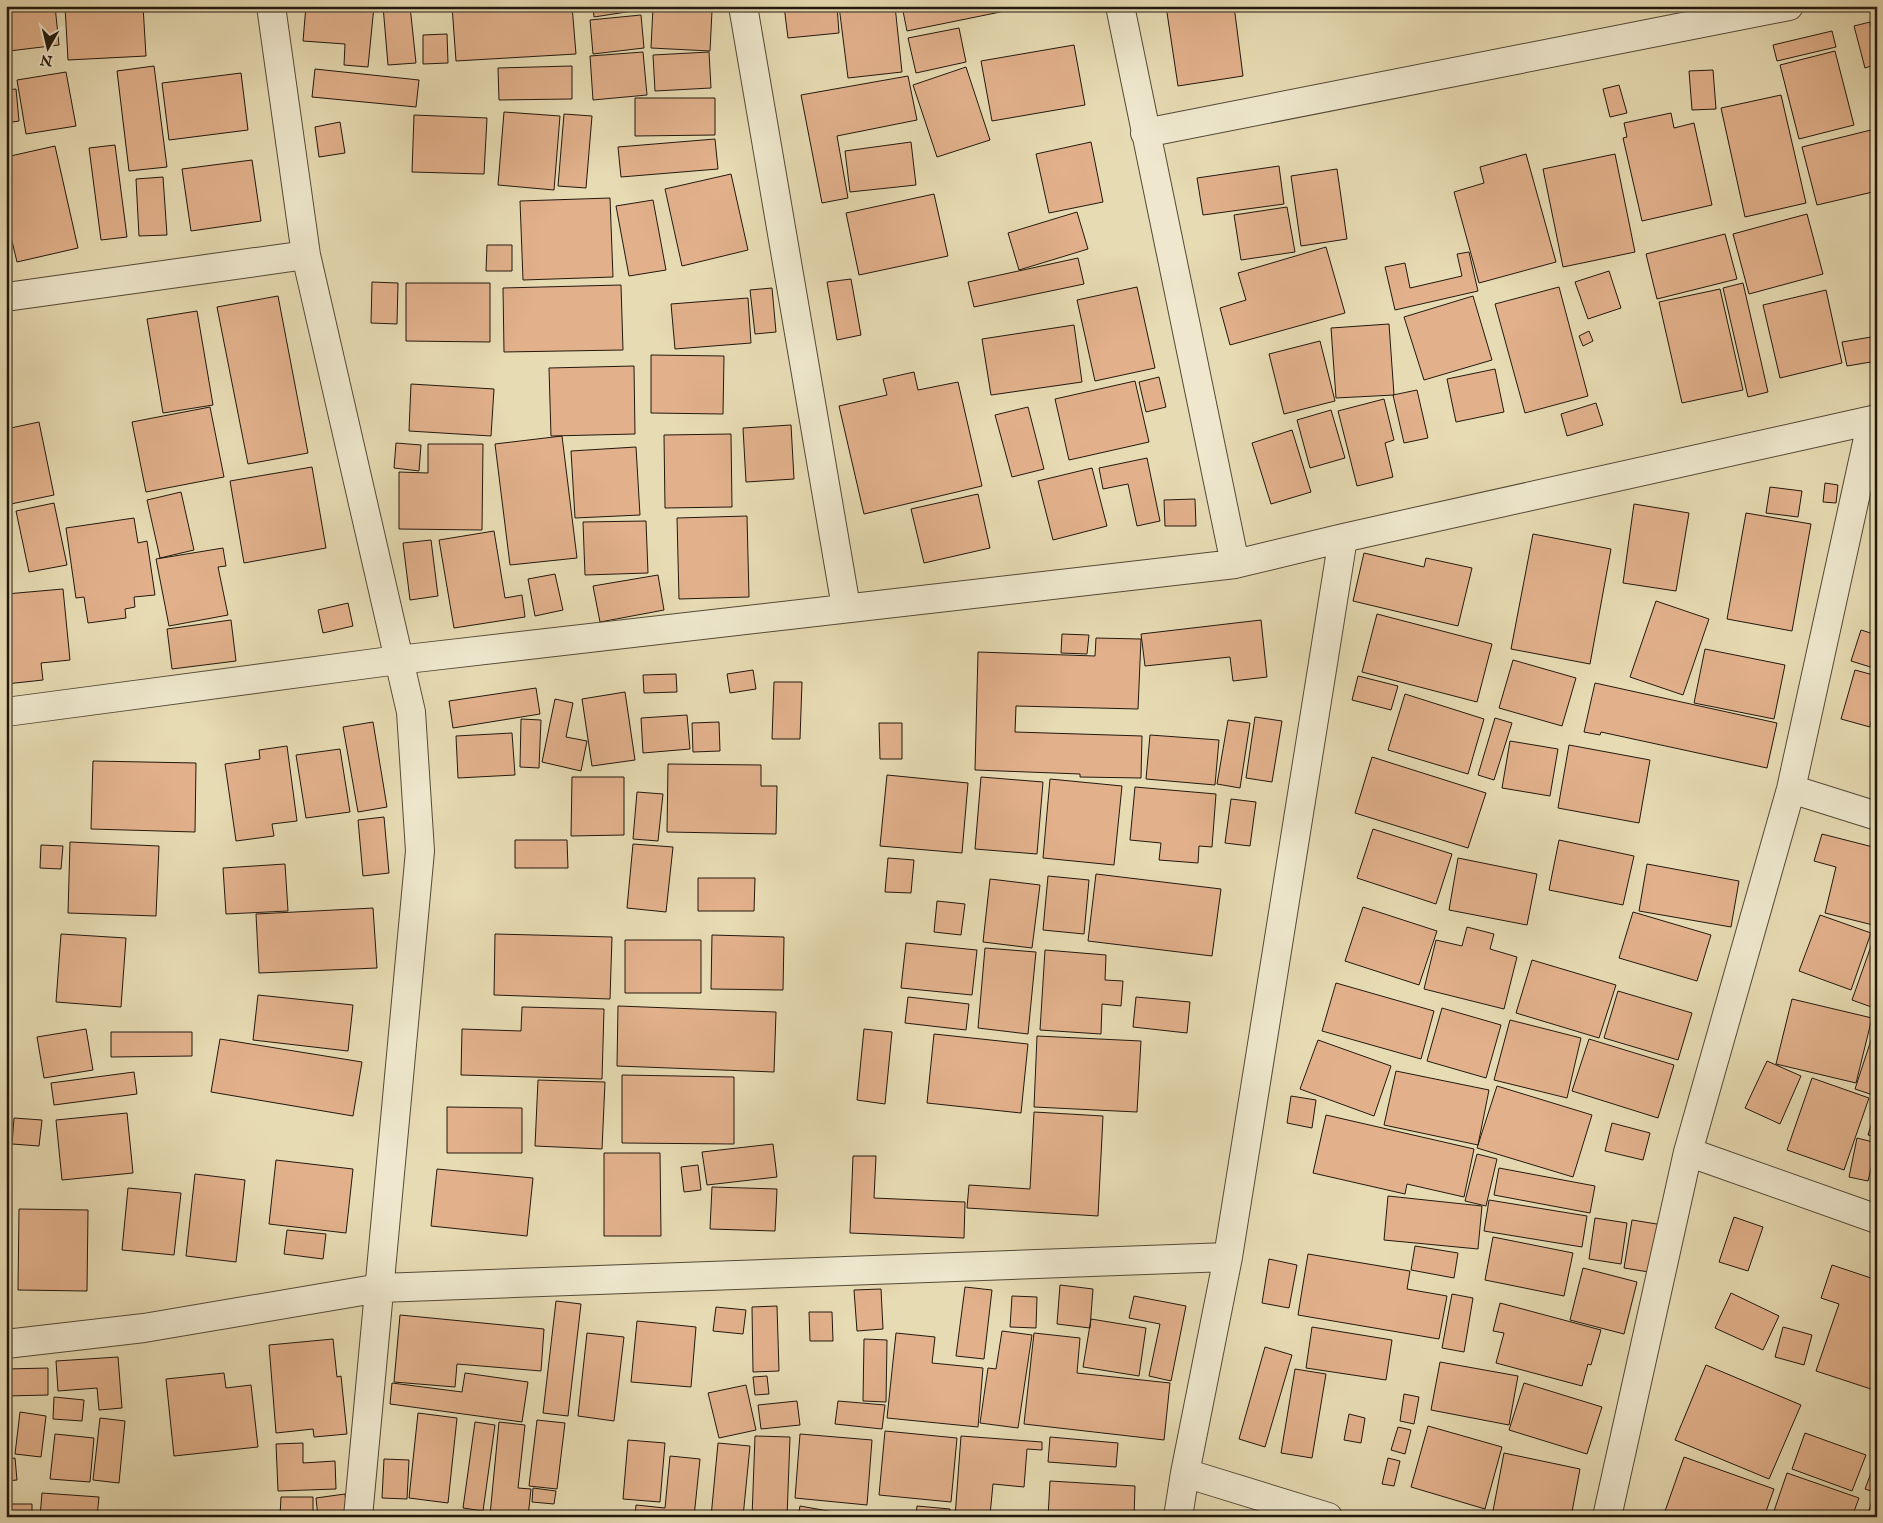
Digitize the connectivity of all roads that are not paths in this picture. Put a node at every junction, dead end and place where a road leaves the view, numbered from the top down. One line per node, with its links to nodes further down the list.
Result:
1 (271, 6): 6 (street)
2 (743, 6): 11 (street)
3 (1120, 6): 5 (street)
4 (1789, 6): 5 (street)
5 (1145, 133): 10 (street)
6 (306, 255): 7 (street); 12 (street)
7 (6, 297)
8 (1874, 420): 9 (street); 14 (street)
9 (1344, 538): 10 (street); 18 (street)
10 (1235, 564): 11 (street)
11 (846, 608): 12 (street)
12 (398, 660): 13 (street); 19 (street)
13 (6, 712)
14 (1791, 789): 15 (street); 16 (street)
15 (1877, 816)
16 (1688, 1152): 17 (street); 26 (street)
17 (1877, 1219)
18 (1228, 1257): 19 (street); 21 (street)
19 (380, 1288): 20 (street); 22 (street)
20 (6, 1344)
21 (1185, 1473): 24 (street); 25 (street)
22 (358, 1516): 23 (street)
23 (366, 1517)
24 (1178, 1517)
25 (1328, 1517)
26 (1608, 1517)

